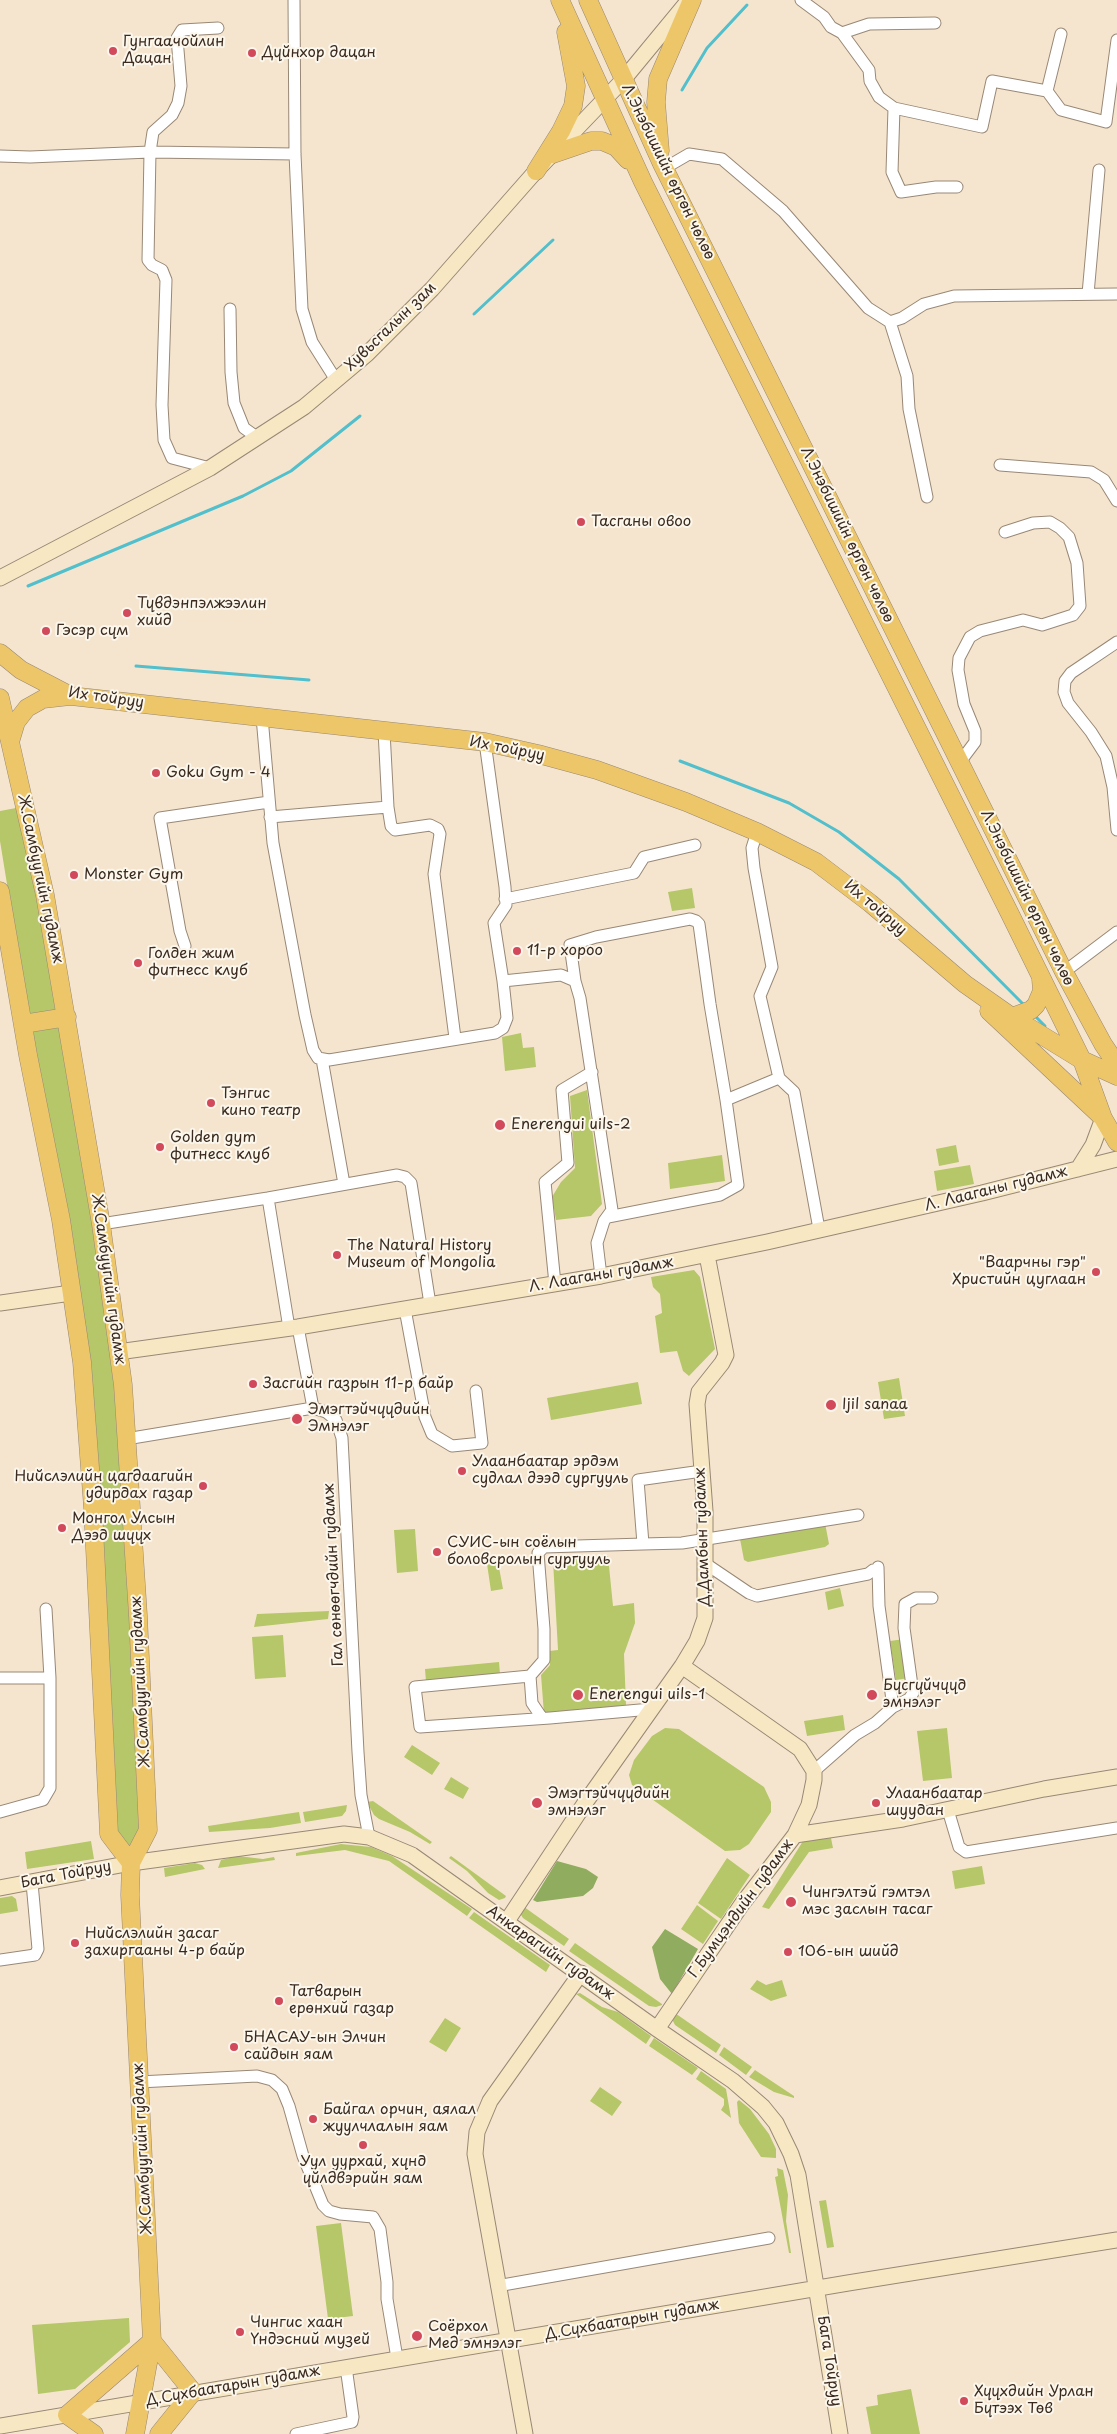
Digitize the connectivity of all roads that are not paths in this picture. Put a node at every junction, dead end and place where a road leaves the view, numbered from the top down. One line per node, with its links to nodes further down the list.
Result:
1 (294, 0): 17 (street)
2 (560, 0): 13 (main road, Л.Энэбишийн өргөн чөлөө); 23 (main road)
3 (588, 0): 11 (main road, Л.Энэбишийн өргөн чөлөө)
4 (690, 0): 11 (main road, Хувьсгалын зам); 20 (main road)
5 (801, 0): 8 (street)
6 (935, 23): 8 (street)
7 (218, 28): 16 (street)
8 (842, 33): 14 (street)
9 (1061, 34): 12 (street)
10 (1117, 40): 15 (street)
11 (623, 80): 13 (main road, Хувьсгалын зам); 20 (main road, Л.Энэбишийн өргөн чөлөө)
12 (1047, 91): 14 (street); 15 (street)
13 (604, 100): 18 (main road, Хувьсгалын зам); 21 (main road, Л.Энэбишийн өргөн чөлөө)
14 (894, 108): 24 (street)
15 (1112, 123)
16 (150, 152): 17 (street); 19 (street); 32 (street)
17 (295, 154): 29 (street)
18 (553, 154): 21 (main road); 23 (main road, Хувьсгалын зам)
19 (0, 156)
20 (663, 166): 28 (street); 47 (main road, Л.Энэбишийн өргөн чөлөө)
21 (636, 168): 61 (main road, Л.Энэбишийн өргөн чөлөө)
22 (1099, 170): 25 (street)
23 (536, 171): 29 (main road, Хувьсгалын зам)
24 (957, 187)
25 (1088, 294): 26 (street); 28 (street)
26 (1117, 294)
27 (230, 309): 30 (street)
28 (890, 322): 33 (street)
29 (336, 380): 30 (main road, Хувьсгалын зам)
30 (258, 438): 32 (main road, Хувьсгалын зам)
31 (1000, 465): 34 (street)
32 (210, 468): 36 (main road, Хувьсгалын зам)
33 (927, 497)
34 (1117, 501)
35 (1005, 532): 47 (street)
36 (22, 568): 37 (main road); 38 (main road)
37 (0, 578)
38 (0, 591)
39 (1117, 642): 51 (street)
40 (0, 653): 41 (main road, Их тойруу)
41 (71, 696): 43 (main road, Их тойруу); 45 (main road)
42 (0, 698): 45 (main road, Ж.Самбуугийн гудамж)
43 (262, 717): 44 (main road, Их тойруу); 48 (street)
44 (384, 731): 46 (main road, Их тойруу); 49 (street)
45 (5, 739): 65 (main road, Ж.Самбуугийн гудамж)
46 (485, 742): 52 (main road, Их тойруу); 55 (street)
47 (960, 762): 60 (main road, Л.Энэбишийн өргөн чөлөө)
48 (268, 802): 50 (street); 59 (street)
49 (388, 807): 50 (street); 68 (street)
50 (270, 818): 69 (street)
51 (1117, 830)
52 (757, 832): 64 (main road, Их тойруу); 73 (street)
53 (695, 845): 55 (street)
54 (0, 892): 67 (main road)
55 (505, 899): 63 (street)
56 (1117, 922): 58 (street)
57 (1117, 932): 58 (street)
58 (1102, 942): 60 (street)
59 (185, 946)
60 (1064, 972): 71 (main road, Л.Энэбишийн өргөн чөлөө)
61 (1041, 978): 66 (main road); 70 (main road, Л.Энэбишийн өргөн чөлөө)
62 (575, 981): 63 (street); 72 (street); 75 (street)
63 (503, 982): 68 (street)
64 (965, 984): 66 (main road, Их тойруу); 76 (main road, Их тойруу)
65 (67, 1017): 67 (main road); 83 (main road, Ж.Самбуугийн гудамж)
66 (1012, 1017): 70 (main road, Их тойруу)
67 (23, 1024): 88 (main road)
68 (455, 1038): 69 (street)
69 (322, 1059): 80 (street)
70 (1082, 1060): 74 (main road); 76 (main road, Их тойруу)
71 (1117, 1065)
72 (592, 1072): 82 (street); 87 (street)
73 (779, 1078): 75 (street); 84 (street)
74 (1117, 1078): 76 (main road)
75 (726, 1100): 82 (street)
76 (1103, 1118): 77 (main road, Их тойруу); 79 (main road)
77 (1117, 1142)
78 (1117, 1159): 79 (main road, Л. Лааганы гудамж)
79 (1078, 1169): 84 (main road, Л. Лааганы гудамж)
80 (344, 1184): 81 (street); 90 (street)
81 (268, 1198): 83 (street); 92 (street)
82 (608, 1217): 86 (street)
83 (101, 1224): 93 (main road, Ж.Самбуугийн гудамж)
84 (819, 1229): 85 (main road, Л. Лааганы гудамж)
85 (707, 1255): 86 (main road, Л. Лааганы гудамж); 97 (main road, Д.Дамбын гудамж)
86 (601, 1276): 87 (main road, Л. Лааганы гудамж)
87 (555, 1284): 90 (main road, Л. Лааганы гудамж)
88 (71, 1293): 89 (main road); 99 (main road)
89 (0, 1303)
90 (430, 1304): 91 (main road, Л. Лааганы гудамж)
91 (404, 1309): 92 (main road, Л. Лааганы гудамж); 94 (street)
92 (294, 1328): 93 (main road, Л. Лааганы гудамж); 95 (street)
93 (118, 1352): 96 (main road, Ж.Самбуугийн гудамж)
94 (476, 1391)
95 (313, 1408): 96 (street); 119 (street, Гал сөнөөгчдийн гудамж)
96 (126, 1439): 98 (main road, Ж.Самбуугийн гудамж)
97 (702, 1471): 101 (main road, Д.Дамбын гудамж); 102 (street)
98 (130, 1506): 99 (main road); 120 (main road, Ж.Самбуугийн гудамж)
99 (93, 1508): 120 (main road)
100 (858, 1515): 101 (street)
101 (705, 1539): 102 (street); 103 (main road, Д.Дамбын гудамж)
102 (643, 1544): 107 (street)
103 (706, 1564): 106 (main road, Д.Дамбын гудамж); 110 (street)
104 (932, 1598): 110 (street)
105 (46, 1609): 109 (street)
106 (682, 1666): 111 (main road, Д.Дамбын гудамж); 113 (main road)
107 (530, 1676): 112 (street); 112 (street)
108 (0, 1678): 109 (street)
109 (50, 1678): 116 (street)
110 (893, 1707): 113 (street)
111 (651, 1709): 112 (street); 123 (main road, Д.Дамбын гудамж)
112 (542, 1718)
113 (814, 1771): 118 (main road)
114 (1117, 1777): 115 (main road, Г.Бумцэндийн гудамж)
115 (948, 1810): 117 (street); 118 (main road, Г.Бумцэндийн гудамж)
116 (0, 1812)
117 (1117, 1828)
118 (795, 1835): 126 (main road, Г.Бумцэндийн гудамж)
119 (368, 1837): 120 (main road, Анкарагийн гудамж); 123 (main road, Анкарагийн гудамж)
120 (131, 1863): 121 (main road, Бага Тойруу); 127 (main road, Ж.Самбуугийн гудамж)
121 (32, 1882): 122 (main road, Бага Тойруу); 124 (street)
122 (0, 1888)
123 (507, 1921): 125 (main road, Анкарагийн гудамж)
124 (0, 1960)
125 (581, 1974): 126 (main road, Анкарагийн гудамж); 130 (main road)
126 (657, 2029): 131 (main road, Анкарагийн гудамж)
127 (139, 2082): 132 (main road, Ж.Самбуугийн гудамж); 134 (street)
128 (769, 2238): 130 (street)
129 (1117, 2240): 131 (main road, Д.Сүхбаатарын гудамж)
130 (497, 2286): 133 (main road)
131 (818, 2288): 133 (main road, Д.Сүхбаатарын гудамж); 145 (main road, Бага Тойруу)
132 (152, 2341): 136 (main road); 137 (main road, Ж.Самбуугийн гудамж); 138 (main road)
133 (508, 2341): 134 (main road, Д.Сүхбаатарын гудамж); 144 (main road)
134 (397, 2358): 135 (main road, Д.Сүхбаатарын гудамж)
135 (346, 2367): 136 (main road, Д.Сүхбаатарын гудамж); 143 (street)
136 (193, 2392): 137 (main road, Д.Сүхбаатарын гудамж); 142 (main road)
137 (141, 2402): 138 (main road, Д.Сүхбаатарын гудамж); 141 (main road, Ж.Самбуугийн гудамж)
138 (67, 2414): 139 (main road, Д.Сүхбаатарын гудамж); 140 (main road)
139 (0, 2426)
140 (94, 2434)
141 (135, 2434)
142 (159, 2434)
143 (296, 2434)
144 (525, 2434)
145 (840, 2434)

